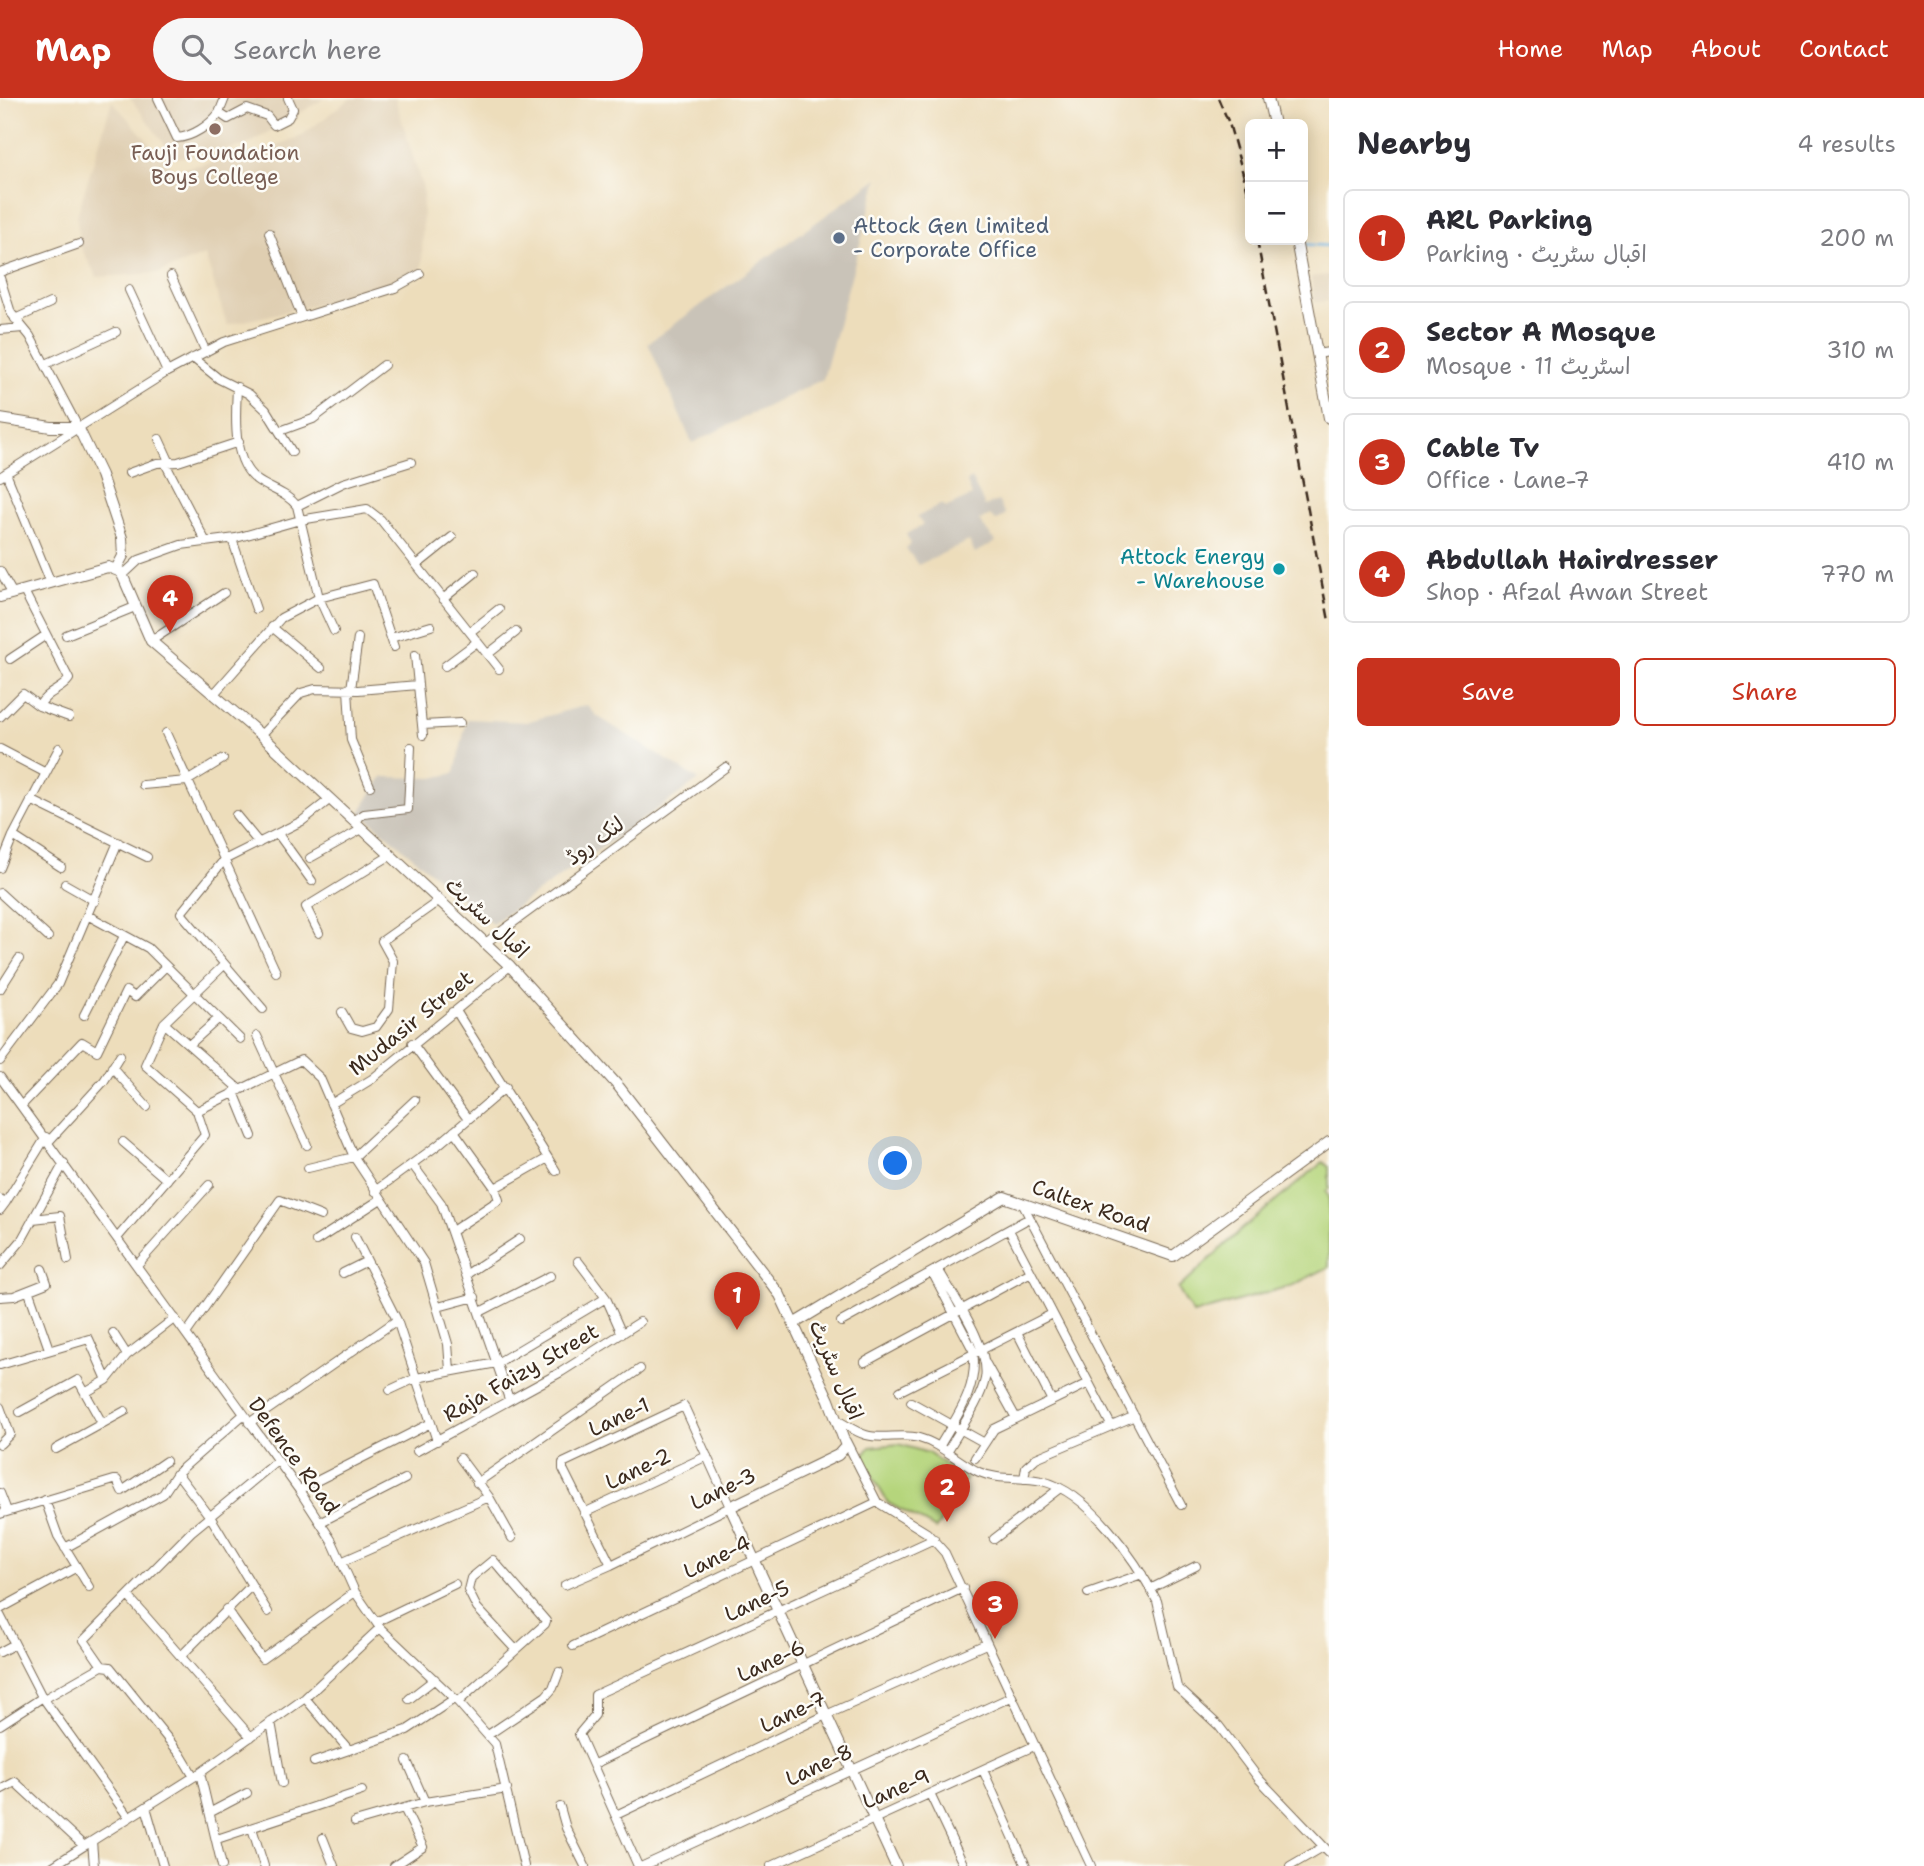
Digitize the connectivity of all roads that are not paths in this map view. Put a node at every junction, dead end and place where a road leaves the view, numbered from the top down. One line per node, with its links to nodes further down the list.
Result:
1 (158, 98): 5 (street)
2 (225, 98): 5 (street)
3 (288, 98): 5 (street)
4 (1268, 98): 6 (street)
5 (219, 113)
6 (1273, 119)
7 (269, 233): 16 (street)
8 (79, 244): 11 (street)
9 (1297, 245): 23 (street)
10 (420, 274): 16 (street)
11 (0, 275): 14 (street)
12 (171, 276): 21 (street)
13 (129, 290): 27 (street)
14 (2, 297): 17 (street)
15 (50, 303): 17 (street)
16 (302, 317): 21 (street)
17 (15, 319): 18 (street)
18 (23, 328): 19 (street); 25 (street)
19 (0, 330)
20 (116, 332): 25 (street)
21 (206, 352): 24 (street)
22 (1329, 352): 23 (street)
23 (1317, 354): 29 (street)
24 (193, 358): 27 (street); 28 (street)
25 (46, 364): 32 (street)
26 (384, 365): 33 (street)
27 (167, 372): 32 (street)
28 (237, 387): 33 (street); 35 (street)
29 (1326, 390): 31 (street)
30 (1, 417): 32 (street)
31 (1329, 418)
32 (78, 427): 40 (street); 48 (street)
33 (280, 431): 36 (street)
34 (159, 439): 38 (street)
35 (239, 442): 38 (street); 41 (street)
36 (292, 452)
37 (411, 462): 41 (street)
38 (168, 463): 39 (street); 45 (street)
39 (129, 473)
40 (3, 475): 50 (street)
41 (298, 506): 42 (street)
42 (300, 520): 44 (street); 46 (street); 54 (street)
43 (452, 537): 46 (street)
44 (232, 539): 45 (street); 57 (street)
45 (206, 542): 48 (street)
46 (417, 565): 55 (street)
47 (0, 571): 51 (street)
48 (120, 572): 50 (street); 56 (street, اقبال سٹریٹ)
49 (475, 573): 55 (street)
50 (51, 583): 51 (street)
51 (19, 592): 53 (street); 64 (street)
52 (224, 593): 68 (street)
53 (0, 597)
54 (319, 598): 60 (street); 61 (street); 67 (street)
55 (443, 599): 62 (street)
56 (135, 607): 65 (street); 68 (street, اقبال سٹریٹ)
57 (256, 609)
58 (499, 609): 62 (street)
59 (431, 626): 67 (street)
60 (272, 627): 75 (street); 79 (street)
61 (334, 631)
62 (470, 632): 69 (street)
63 (516, 632): 72 (street)
64 (46, 635): 73 (street); 80 (street)
65 (66, 635)
66 (358, 638): 78 (street)
67 (391, 638): 70 (street)
68 (151, 641): 79 (street, اقبال سٹریٹ)
69 (477, 642): 72 (street); 74 (street)
70 (394, 647)
71 (415, 654): 77 (street)
72 (488, 654): 76 (street)
73 (10, 659)
74 (444, 666)
75 (321, 667)
76 (499, 668)
77 (418, 685): 78 (street); 84 (street)
78 (349, 689): 86 (street); 96 (street)
79 (213, 695): 86 (street, اقبال سٹریٹ)
80 (39, 706): 81 (street); 82 (street)
81 (0, 717)
82 (69, 718)
83 (460, 723): 84 (street)
84 (423, 725): 87 (street)
85 (166, 733): 94 (street)
86 (261, 735): 98 (street, اقبال سٹریٹ)
87 (423, 735)
88 (411, 747): 100 (street)
89 (59, 748): 93 (street)
90 (0, 749): 93 (street)
91 (223, 759): 94 (street)
92 (726, 767): 121 (street, لنک روڈ)
93 (46, 773): 97 (street)
94 (187, 781): 95 (street); 109 (street)
95 (143, 785)
96 (370, 786)
97 (32, 800): 103 (street); 104 (street)
98 (329, 800): 100 (street, اقبال سٹریٹ); 102 (street)
99 (236, 815): 105 (street)
100 (353, 821): 101 (street, اقبال سٹریٹ)
101 (362, 829): 106 (street, اقبال سٹریٹ); 108 (street)
102 (278, 834): 105 (street); 112 (street)
103 (13, 836): 110 (street); 111 (street)
104 (118, 842): 107 (street); 116 (street)
105 (259, 843): 109 (street)
106 (391, 855): 115 (street, اقبال سٹریٹ); 118 (street)
107 (147, 857)
108 (310, 858)
109 (225, 860): 123 (street); 126 (street)
110 (61, 867)
111 (0, 868)
112 (312, 881)
113 (65, 884): 116 (street)
114 (0, 893): 120 (street)
115 (440, 900): 121 (street, اقبال سٹریٹ); 130 (street)
116 (95, 901): 117 (street)
117 (89, 916): 119 (street); 140 (street)
118 (319, 933)
119 (124, 936): 124 (street); 132 (street)
120 (48, 937)
121 (484, 944): 125 (street, اقبال سٹریٹ)
122 (19, 959): 127 (street)
123 (224, 965): 128 (street); 129 (street)
124 (166, 966): 128 (street); 148 (street)
125 (510, 966): 131 (street, Mudasir Street); 202 (street, اقبال سٹریٹ)
126 (276, 972)
127 (0, 989)
128 (194, 996): 133 (street); 134 (street)
129 (263, 1009)
130 (342, 1012)
131 (452, 1012): 137 (street, Mudasir Street); 144 (street)
132 (84, 1015)
133 (218, 1019): 136 (street); 138 (street)
134 (164, 1023): 138 (street); 150 (street)
135 (257, 1036): 142 (street)
136 (240, 1039)
137 (412, 1043): 147 (street, Mudasir Street); 151 (street)
138 (190, 1045): 145 (street)
139 (120, 1055): 141 (street)
140 (0, 1061)
141 (112, 1067): 149 (street); 154 (street)
142 (276, 1072): 145 (street); 147 (street); 157 (street)
143 (1, 1080): 148 (street, Defence Road)
144 (506, 1087): 151 (street); 159 (street)
145 (237, 1091): 150 (street); 153 (street)
146 (415, 1100): 158 (street)
147 (331, 1104): 158 (street)
148 (22, 1105): 154 (street, Defence Road)
149 (147, 1107)
150 (197, 1111): 164 (street)
151 (467, 1118): 152 (street)
152 (454, 1131): 161 (street); 166 (street)
153 (252, 1136)
154 (47, 1139): 160 (street, Defence Road); 169 (street)
155 (123, 1142): 164 (street)
156 (1329, 1142): 170 (street, Caltex Road)
157 (307, 1145)
158 (354, 1157): 162 (street); 167 (street)
159 (548, 1158): 163 (street); 166 (street)
160 (64, 1163): 172 (street); 176 (street, Defence Road)
161 (412, 1164): 167 (street); 175 (street)
162 (308, 1168)
163 (556, 1171)
164 (167, 1180): 176 (street)
165 (209, 1185): 183 (street)
166 (495, 1188): 175 (street)
167 (375, 1191): 168 (street)
168 (381, 1199): 179 (street); 195 (street)
169 (2, 1203)
170 (1022, 1203): 202 (street, Caltex Road); 230 (street)
171 (321, 1216): 206 (street)
172 (33, 1219): 180 (street); 184 (street)
173 (1024, 1221): 174 (street)
174 (1009, 1230): 186 (street); 187 (street)
175 (452, 1231): 189 (street)
176 (118, 1237): 183 (street, Defence Road)
177 (355, 1237): 181 (street)
178 (520, 1239): 189 (street)
179 (316, 1241)
180 (68, 1260)
181 (367, 1261): 188 (street); 200 (street)
182 (578, 1261): 194 (street)
183 (137, 1265): 199 (street, Defence Road)
184 (0, 1266)
185 (42, 1269): 191 (street)
186 (935, 1271): 197 (street); 203 (street)
187 (1031, 1272): 197 (street); 198 (street)
188 (343, 1273)
189 (467, 1274): 193 (street)
190 (550, 1276): 196 (street)
191 (29, 1292): 192 (street); 208 (street)
192 (0, 1297)
193 (475, 1297): 195 (street); 196 (street)
194 (606, 1298): 207 (street); 213 (street)
195 (438, 1307): 216 (street)
196 (481, 1312): 213 (street)
197 (958, 1312): 209 (street); 211 (street)
198 (1052, 1314): 204 (street); 219 (street)
199 (175, 1318): 206 (street, Defence Road); 210 (street)
200 (397, 1320): 217 (street); 234 (street)
201 (640, 1322): 207 (street, Raja Faizy Street)
202 (795, 1322): 232 (street, اقبال سٹریٹ)
203 (841, 1322)
204 (1017, 1332): 209 (street); 224 (street)
205 (113, 1334): 210 (street)
206 (186, 1334): 229 (street, Defence Road)
207 (622, 1334): 223 (street, Raja Faizy Street)
208 (49, 1349): 214 (street); 218 (street)
209 (978, 1351): 212 (street); 221 (street); 237 (street)
210 (127, 1354): 218 (street)
211 (865, 1362)
212 (984, 1362): 231 (street); 237 (street)
213 (497, 1363): 216 (street); 223 (street)
214 (0, 1365)
215 (640, 1369): 253 (street)
216 (450, 1370): 217 (street)
217 (416, 1378): 220 (street); 235 (street)
218 (107, 1380): 222 (street)
219 (1089, 1383): 224 (street); 236 (street)
220 (390, 1390)
221 (900, 1391)
222 (85, 1393): 228 (street); 233 (street)
223 (509, 1399): 238 (street, Raja Faizy Street)
224 (1052, 1401): 231 (street)
225 (911, 1402): 237 (street)
226 (0, 1407): 241 (street)
227 (124, 1411): 233 (street)
228 (20, 1412)
229 (243, 1415): 234 (street, Defence Road); 250 (street)
230 (1135, 1416): 236 (street); 260 (street)
231 (1016, 1418): 240 (street)
232 (837, 1420): 239 (street, اقبال سٹریٹ); 243 (street)
233 (102, 1423): 242 (street)
234 (249, 1423): 249 (street, Defence Road)
235 (431, 1423): 238 (street); 255 (street)
236 (1111, 1425): 252 (street)
237 (956, 1427): 240 (street); 243 (street)
238 (437, 1441): 244 (street, Raja Faizy Street)
239 (846, 1441): 259 (street); 261 (street, Lane-3)
240 (983, 1443): 247 (street)
241 (0, 1444)
242 (56, 1449)
243 (943, 1450): 252 (street)
244 (417, 1451)
245 (707, 1456): 261 (street); 263 (street, Lane-2); 263 (street, Lane-1)
246 (460, 1458): 253 (street)
247 (975, 1458)
248 (166, 1461): 258 (street)
249 (278, 1461): 255 (street, Defence Road); 264 (street)
250 (177, 1473): 264 (street); 269 (street)
251 (405, 1479): 265 (street)
252 (1024, 1479): 254 (street)
253 (477, 1483): 257 (street)
254 (1060, 1488): 268 (street); 275 (street)
255 (299, 1490): 265 (street, Defence Road)
256 (0, 1493): 262 (street)
257 (489, 1497): 266 (street); 271 (street)
258 (45, 1500): 262 (street); 269 (street)
259 (877, 1502): 267 (street); 270 (street, Lane-4)
260 (1181, 1505)
261 (730, 1507): 270 (street); 272 (street, Lane-3)
262 (4, 1513)
263 (584, 1513): 272 (street)
264 (211, 1518): 278 (street); 284 (street)
265 (321, 1522): 271 (street, Defence Road)
266 (512, 1538)
267 (934, 1539): 280 (street); 287 (street, Lane-5)
268 (993, 1539)
269 (65, 1548): 274 (street)
270 (754, 1559): 287 (street); 293 (street, Lane-4)
271 (341, 1562): 282 (street, Defence Road)
272 (611, 1565): 277 (street, Lane-3)
273 (1196, 1566): 281 (street)
274 (77, 1567): 279 (street); 285 (street)
275 (1142, 1574): 281 (street); 283 (street)
276 (455, 1584): 290 (street)
277 (565, 1585)
278 (251, 1586): 286 (street); 288 (street)
279 (89, 1587)
280 (963, 1588): 291 (street); 298 (street, Lane-6)
281 (1150, 1589): 338 (street)
282 (355, 1592): 286 (street); 290 (street, Defence Road)
283 (1088, 1593)
284 (128, 1596): 296 (street); 297 (street)
285 (0, 1609)
286 (226, 1609): 296 (street)
287 (778, 1611): 298 (street); 315 (street, Lane-5)
288 (268, 1612)
289 (0, 1615): 292 (street)
290 (378, 1625): 300 (street, Defence Road); 303 (street)
291 (986, 1644): 301 (street); 306 (street, Lane-7)
292 (13, 1645): 295 (street); 302 (street)
293 (573, 1646)
294 (516, 1650): 294 (street); 305 (street)
295 (0, 1652)
296 (181, 1656): 310 (street)
297 (102, 1666): 302 (street); 318 (street)
298 (803, 1666): 306 (street); 315 (street, Lane-6)
299 (559, 1672): 309 (street)
300 (435, 1679): 304 (street); 305 (street, Defence Road)
301 (1011, 1697): 311 (street); 316 (street, Lane-8)
302 (43, 1698): 308 (street); 332 (street)
303 (305, 1698): 307 (street); 312 (street)
304 (408, 1699)
305 (456, 1700): 309 (street, Defence Road); 312 (street)
306 (826, 1715): 316 (street); 330 (street, Lane-7)
307 (271, 1722): 310 (street); 319 (street)
308 (0, 1725)
309 (488, 1735): 320 (street, Defence Road)
310 (250, 1737): 318 (street)
311 (1034, 1746): 317 (street, Lane-9); 353 (street)
312 (349, 1750): 314 (street)
313 (407, 1761): 325 (street)
314 (314, 1762)
315 (594, 1764): 330 (street)
316 (851, 1770): 331 (street); 348 (street, Lane-8)
317 (983, 1770): 324 (street, Lane-9); 352 (street)
318 (197, 1775): 326 (street); 329 (street)
319 (282, 1783)
320 (507, 1789): 325 (street); 346 (street, Defence Road)
321 (0, 1790): 337 (street)
322 (362, 1791): 334 (street)
323 (247, 1793): 329 (street)
324 (930, 1794): 331 (street, Lane-9); 351 (street)
325 (425, 1801): 328 (street)
326 (146, 1807): 332 (street); 342 (street)
327 (561, 1807): 347 (street)
328 (404, 1808): 333 (street); 345 (street)
329 (211, 1812): 336 (street)
330 (616, 1815): 348 (street)
331 (873, 1817): 349 (street, Lane-9); 350 (street)
332 (129, 1818): 337 (street)
333 (355, 1822)
334 (252, 1828): 336 (street); 344 (street)
335 (323, 1838): 339 (street)
336 (217, 1839): 343 (street)
337 (88, 1843): 340 (street); 341 (street)
338 (1326, 1850): 354 (street)
339 (331, 1865)
340 (53, 1866)
341 (94, 1866)
342 (163, 1866)
343 (222, 1866)
344 (264, 1866)
345 (394, 1866)
346 (524, 1866)
347 (585, 1866)
348 (640, 1866)
349 (771, 1866)
350 (895, 1866)
351 (964, 1866)
352 (1026, 1866)
353 (1091, 1866)
354 (1290, 1866)

